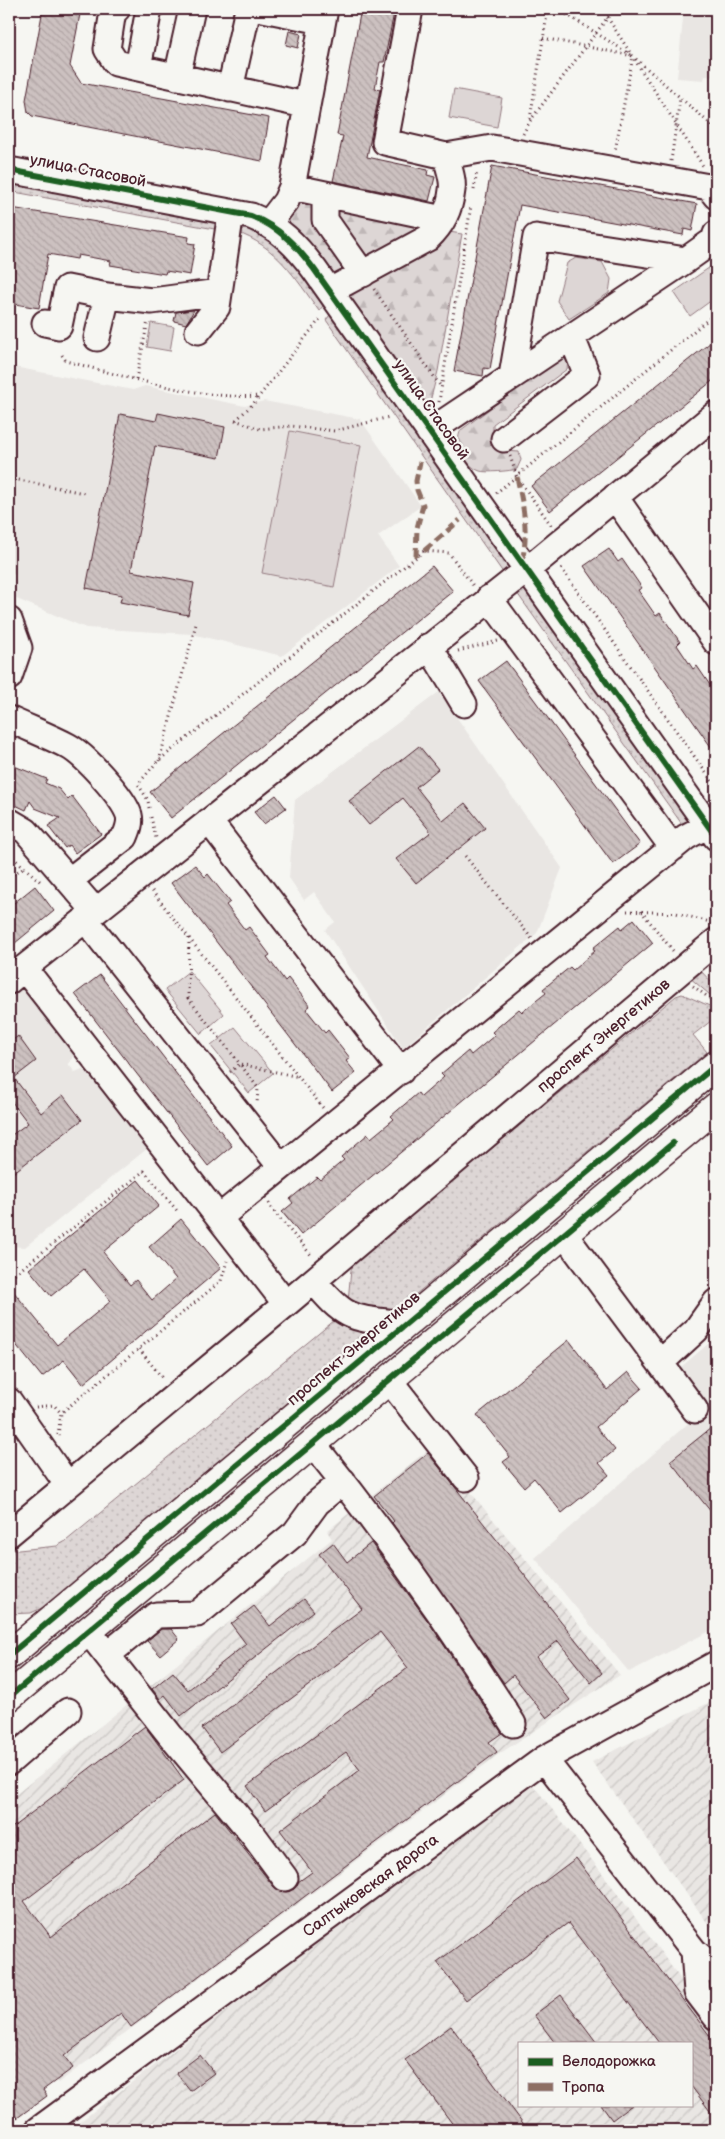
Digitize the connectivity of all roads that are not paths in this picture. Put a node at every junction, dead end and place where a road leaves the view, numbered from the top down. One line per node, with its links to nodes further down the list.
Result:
1 (117, 9): 8 (street)
2 (150, 9): 8 (street)
3 (192, 9): 9 (street)
4 (248, 9): 10 (street)
5 (263, 9): 7 (street)
6 (410, 9): 12 (street)
7 (323, 15): 11 (street)
8 (138, 68): 9 (street)
9 (176, 77): 10 (street)
10 (230, 89): 11 (street)
11 (305, 105): 14 (street)
12 (446, 156): 15 (street); 18 (street)
13 (9, 170): 17 (street, улица Стасовой)
14 (292, 187): 16 (street); 19 (street)
15 (712, 192)
16 (325, 196): 18 (street); 22 (street)
17 (231, 212): 19 (street, улица Стасовой); 24 (street)
18 (443, 219): 22 (street)
19 (269, 224): 23 (street, улица Стасовой)
20 (716, 234): 21 (street)
21 (686, 260): 29 (street); 30 (street)
22 (363, 274): 23 (street)
23 (330, 291): 32 (street, улица Стасовой)
24 (219, 292): 25 (street); 27 (street)
25 (107, 296): 26 (street); 28 (street)
26 (45, 323)
27 (198, 330)
28 (97, 338)
29 (572, 338): 30 (street); 33 (street)
30 (512, 376): 32 (street)
31 (716, 414): 34 (street)
32 (434, 429): 35 (street, улица Стасовой)
33 (504, 439)
34 (615, 497): 35 (street); 38 (street)
35 (528, 568): 36 (street); 45 (street, улица Стасовой)
36 (487, 600): 39 (street); 46 (street)
37 (9, 620): 40 (street)
38 (716, 642)
39 (432, 651): 41 (street); 44 (street)
40 (9, 676)
41 (464, 704)
42 (9, 719): 47 (street)
43 (9, 821): 47 (street)
44 (208, 821): 48 (street); 52 (street)
45 (713, 828): 46 (street)
46 (673, 848): 52 (street)
47 (70, 880): 48 (street)
48 (90, 915): 50 (street); 54 (street)
49 (715, 932): 57 (street, проспект Энергетиков)
50 (16, 974): 55 (street)
51 (716, 1065): 60 (main road, проспект Энергетиков)
52 (401, 1071): 54 (street)
53 (716, 1107): 56 (main road)
54 (281, 1167): 55 (street)
55 (227, 1227): 59 (street)
56 (564, 1234): 61 (street); 62 (main road)
57 (314, 1269): 59 (street, проспект Энергетиков); 60 (street)
58 (716, 1302): 61 (street)
59 (286, 1304): 66 (street, проспект Энергетиков)
60 (405, 1324): 71 (main road, проспект Энергетиков)
61 (660, 1362): 64 (street)
62 (389, 1380): 65 (main road); 67 (street)
63 (9, 1402): 66 (street)
64 (695, 1410)
65 (313, 1444): 68 (street); 70 (main road)
66 (62, 1476): 69 (street, проспект Энергетиков)
67 (466, 1478)
68 (343, 1481): 72 (street); 76 (street)
69 (9, 1534)
70 (88, 1631): 72 (street); 74 (main road)
71 (11, 1648)
72 (108, 1655): 79 (street)
73 (716, 1664): 77 (street, Салтыковская дорога)
74 (9, 1697)
75 (68, 1711): 78 (street)
76 (514, 1724)
77 (544, 1759): 80 (street); 83 (street, Салтыковская дорога)
78 (9, 1762)
79 (286, 1878)
80 (694, 1951): 81 (street); 82 (street)
81 (716, 1970)
82 (716, 2017)
83 (38, 2130)

